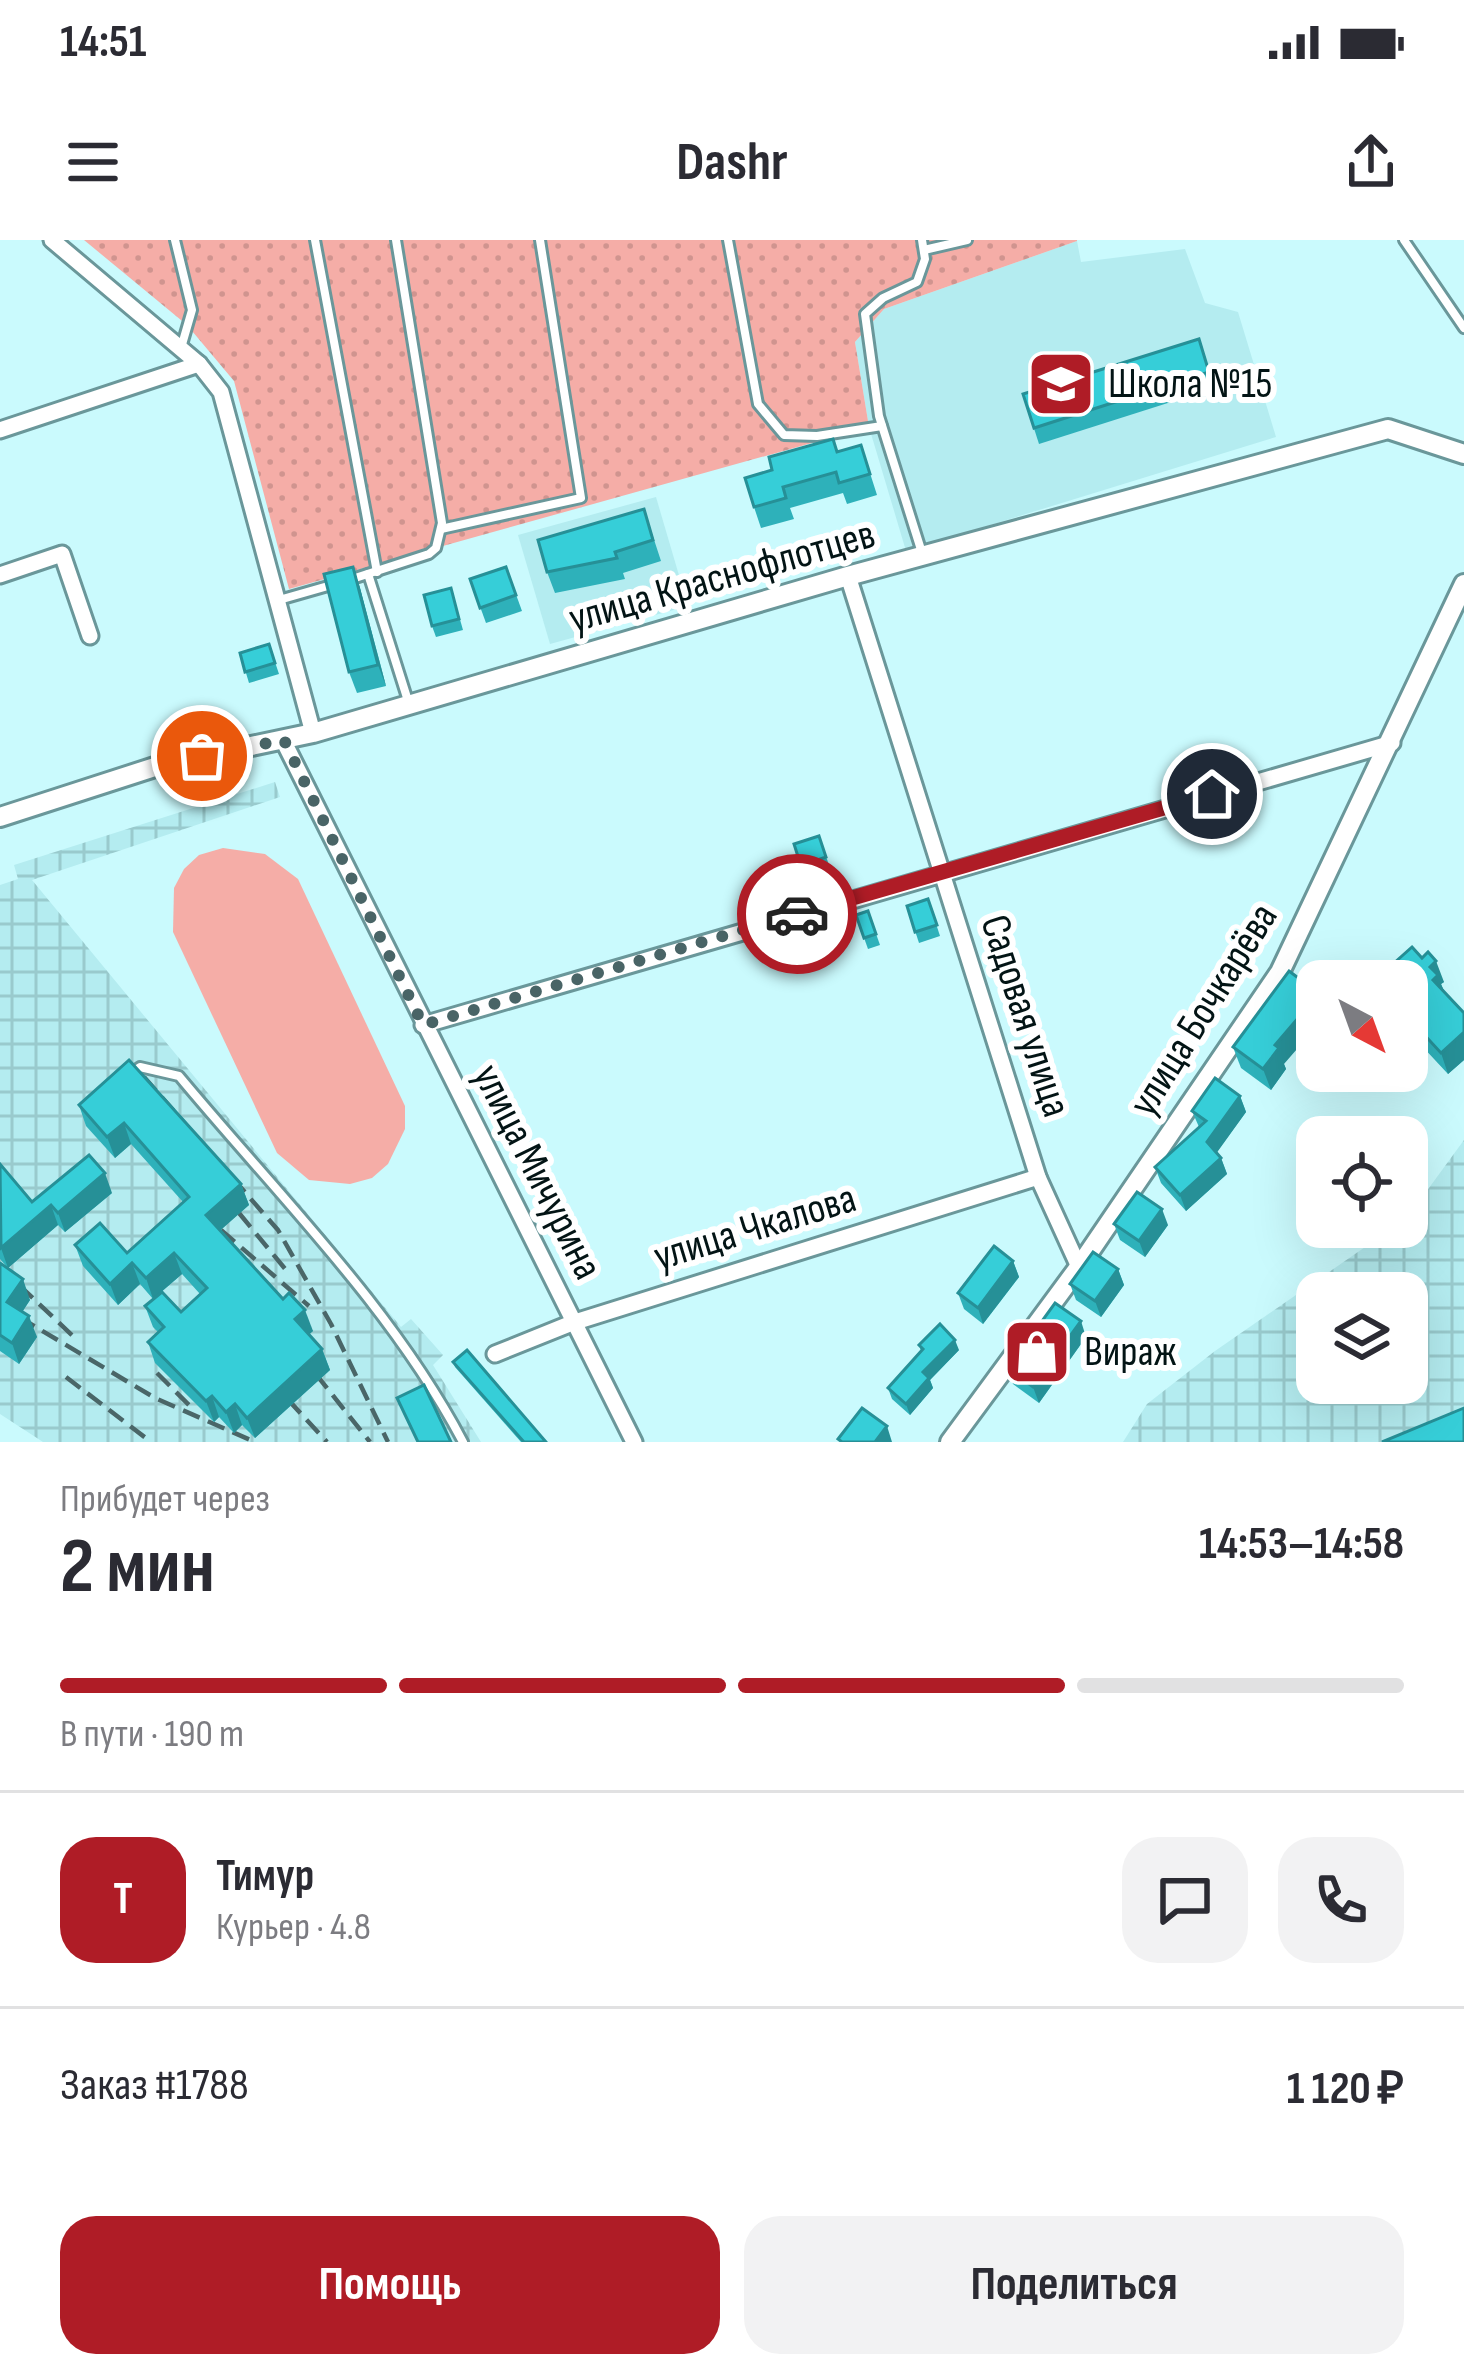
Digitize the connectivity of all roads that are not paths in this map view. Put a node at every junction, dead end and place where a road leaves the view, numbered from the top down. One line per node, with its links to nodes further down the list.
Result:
1 (52, 240): 11 (street)
2 (175, 240): 11 (lane)
3 (315, 240): 18 (lane)
4 (396, 240): 16 (lane)
5 (540, 240): 16 (lane)
6 (728, 240): 13 (lane)
7 (968, 240): 9 (lane)
8 (1404, 240): 10 (lane)
9 (923, 245): 13 (lane)
10 (1464, 328)
11 (181, 349): 12 (street)
12 (199, 364): 14 (street); 22 (street)
13 (882, 426): 17 (lane)
14 (0, 430)
15 (1464, 454): 17 (street, улица Краснофлотцев)
16 (441, 529): 18 (lane)
17 (923, 557): 20 (street, улица Краснофлотцев)
18 (372, 573): 22 (lane); 24 (lane)
19 (0, 575): 23 (street)
20 (848, 576): 24 (street, улица Краснофлотцев); 29 (street, Садовая улица)
21 (1464, 584): 27 (street, улица Бочкарёва)
22 (279, 600): 25 (street)
23 (90, 636)
24 (410, 705): 25 (street, улица Краснофлотцев)
25 (313, 733): 26 (street, улица Краснофлотцев)
26 (284, 740): 28 (street, улица Краснофлотцев); 30 (street, улица Мичурина)
27 (1392, 742): 29 (street); 33 (street, улица Бочкарёва)
28 (0, 817)
29 (942, 871): 30 (street); 32 (street, Садовая улица)
30 (423, 1025): 34 (street, улица Мичурина)
31 (123, 1078): 36 (lane)
32 (1038, 1177): 33 (street, Садовая улица); 34 (street, улица Чкалова)
33 (1079, 1267): 38 (street, улица Бочкарёва)
34 (572, 1322): 35 (street, улица Чкалова); 37 (street, улица Мичурина)
35 (495, 1354)
36 (463, 1442)
37 (634, 1442)
38 (950, 1442)

